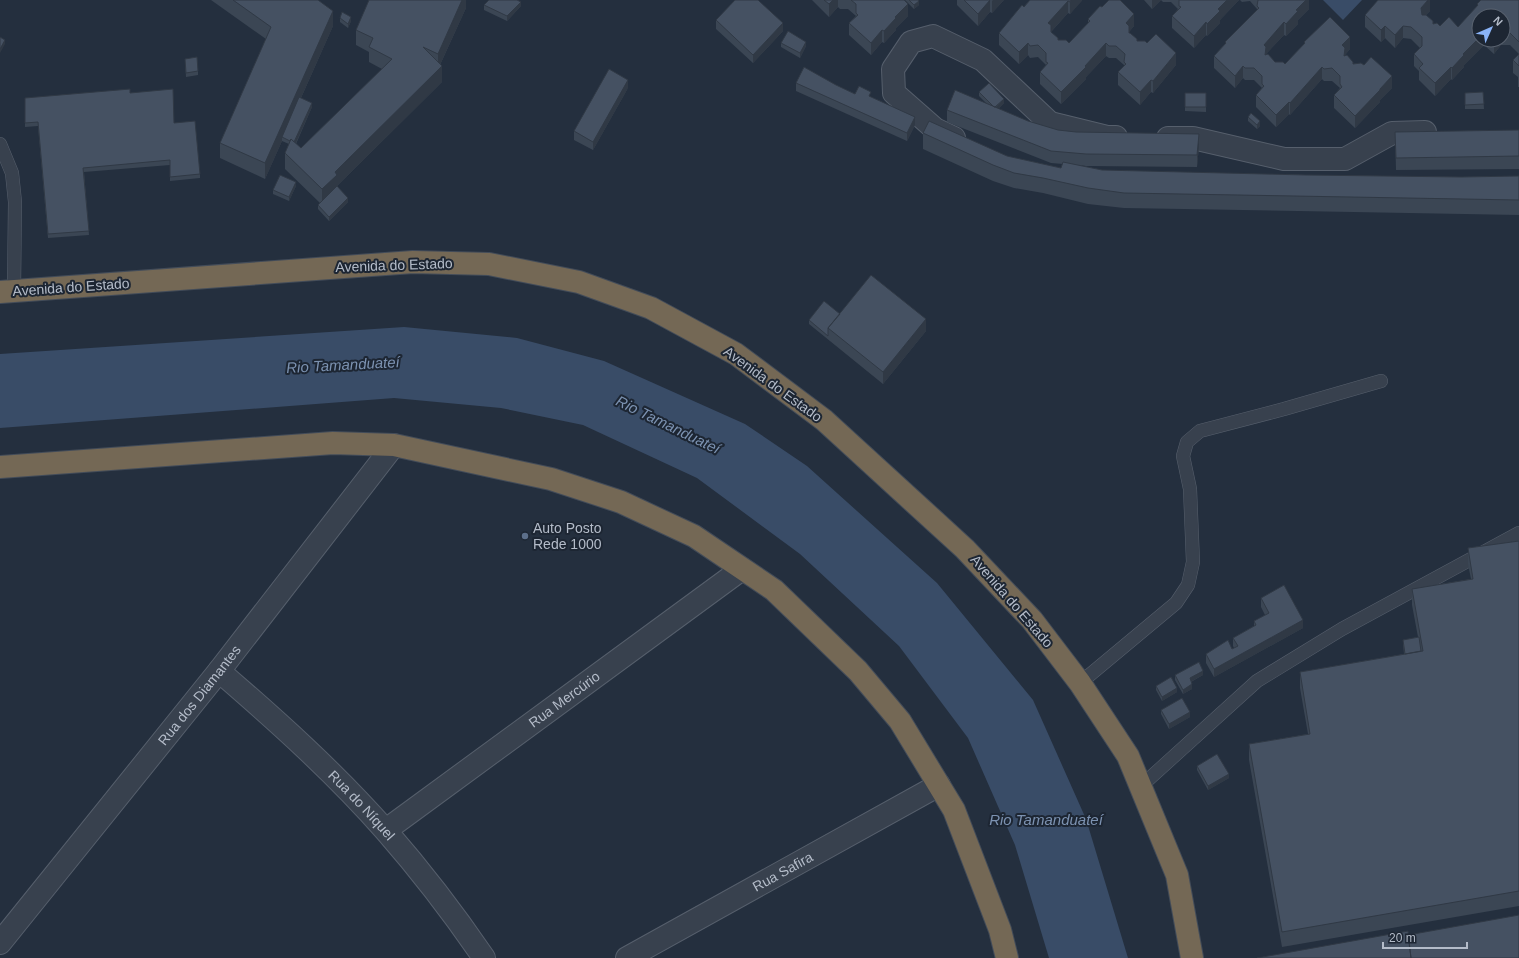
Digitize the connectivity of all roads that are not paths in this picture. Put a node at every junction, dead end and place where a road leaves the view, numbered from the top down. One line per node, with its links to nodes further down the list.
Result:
1 (1448, 132): 3 (street)
2 (0, 144): 4 (lane)
3 (970, 146)
4 (7, 291): 11 (highway, Avenida do Estado)
5 (1381, 381): 11 (lane)
6 (394, 445): 7 (highway); 9 (highway); 10 (street, Rua dos Diamantes)
7 (0, 467)
8 (1519, 533): 13 (lane)
9 (742, 569): 12 (highway); 14 (street, Rua Mercúrio)
10 (219, 671): 14 (street, Rua do Níquel); 15 (street, Rua dos Diamantes)
11 (1080, 683): 13 (highway, Avenida do Estado)
12 (939, 785): 17 (street, Rua Safira); 18 (highway)
13 (1140, 787): 19 (highway, Avenida do Estado)
14 (386, 830): 16 (street, Rua do Níquel)
15 (0, 943)
16 (484, 958)
17 (627, 958)
18 (1007, 958)
19 (1192, 958)

